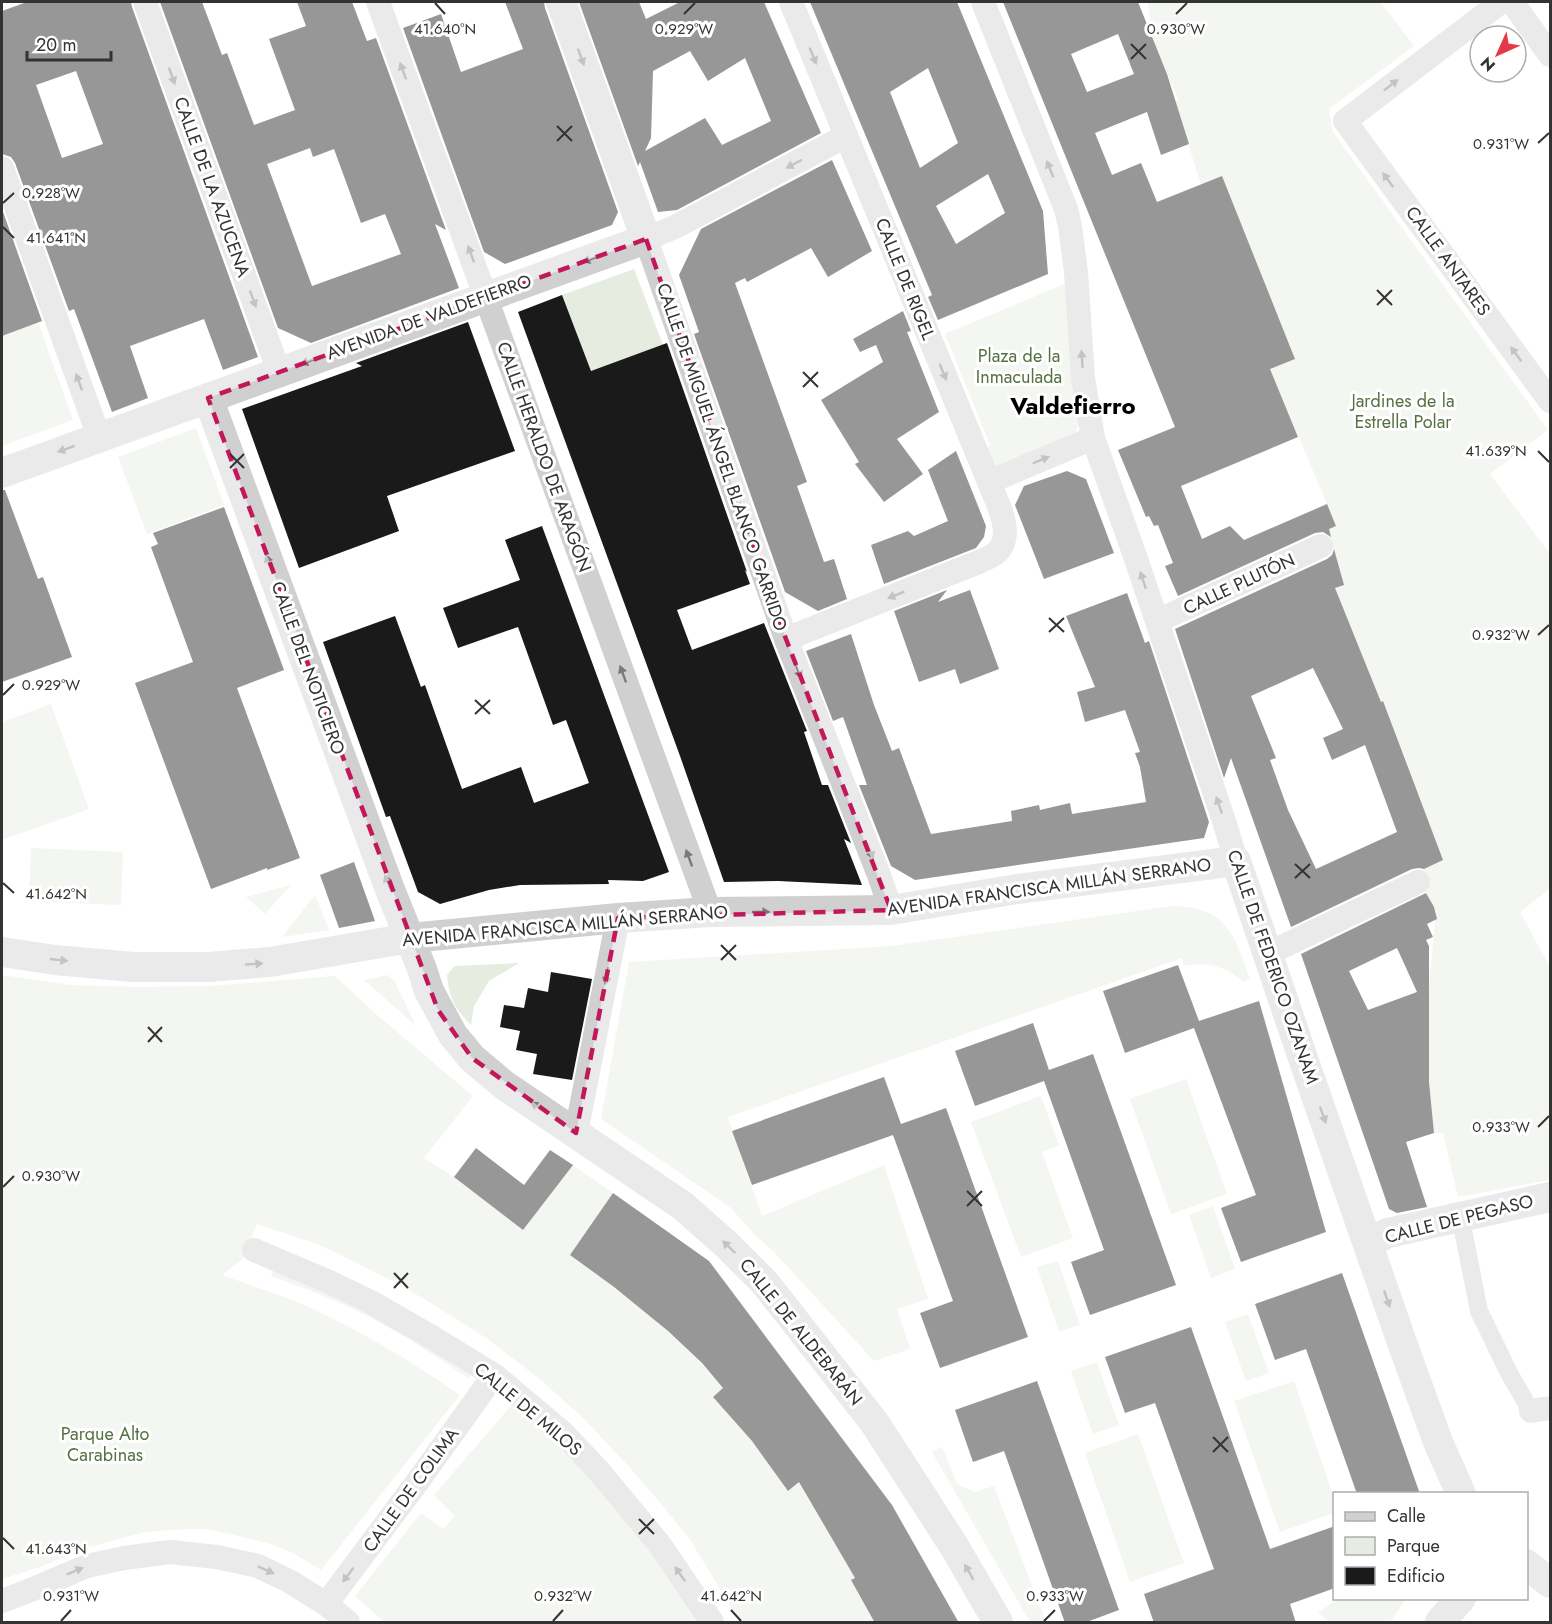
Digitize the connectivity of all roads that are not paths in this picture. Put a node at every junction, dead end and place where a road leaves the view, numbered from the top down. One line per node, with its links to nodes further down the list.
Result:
1 (145, 2): 13 (street, CALLE DE LA AZUCENA, one-way to 13)
2 (378, 2): 12 (street, CALLE HERALDO DE ARAGÓN, one-way to 2)
3 (561, 2): 11 (street, CALLE DE MIGUEL ÁNGEL BLANCO GARRIDO, one-way to 11)
4 (791, 2): 9 (street, CALLE DE RIGEL, one-way to 9)
5 (982, 2): 17 (street, CALLE DE FEDERICO OZANAM, one-way to 5)
6 (1501, 2): 15 (street, CALLE ANTARES, one-way to 6)
7 (1512, 2): 8 (street)
8 (1551, 55)
9 (846, 136): 11 (street, AVENIDA DE VALDEFIERRO, one-way to 11); 19 (street, CALLE DE RIGEL, one-way to 19)
10 (2, 168): 16 (street, one-way to 10)
11 (645, 239): 12 (street, AVENIDA DE VALDEFIERRO, one-way to 12); 22 (street, CALLE DE MIGUEL ÁNGEL BLANCO GARRIDO)
12 (486, 297): 13 (street, AVENIDA DE VALDEFIERRO, one-way to 13); 26 (street, CALLE HERALDO DE ARAGÓN, one-way to 12)
13 (279, 372): 14 (street, AVENIDA DE VALDEFIERRO)
14 (208, 398): 16 (street, AVENIDA DE VALDEFIERRO); 28 (street, CALLE DEL NOTICIERO, one-way to 14)
15 (1551, 401)
16 (99, 438): 18 (street, AVENIDA DE VALDEFIERRO, one-way to 18)
17 (1093, 438): 19 (street, one-way to 17); 21 (street, CALLE DE FEDERICO OZANAM, one-way to 17)
18 (2, 473)
19 (989, 482): 22 (street, CALLE DE RIGEL, one-way to 22)
20 (1321, 546): 21 (street, CALLE PLUTÓN)
21 (1157, 621): 23 (street, CALLE DE FEDERICO OZANAM, one-way to 21)
22 (786, 639): 25 (street, CALLE DE MIGUEL ÁNGEL BLANCO GARRIDO, one-way to 25)
23 (1236, 861): 25 (street, AVENIDA FRANCISCA MILLÁN SERRANO); 30 (street, CALLE DE FEDERICO OZANAM)
24 (1418, 882): 30 (street)
25 (891, 910): 26 (street, AVENIDA FRANCISCA MILLÁN SERRANO, one-way to 25)
26 (710, 912): 27 (street, AVENIDA FRANCISCA MILLÁN SERRANO)
27 (618, 918): 28 (street, AVENIDA FRANCISCA MILLÁN SERRANO); 31 (street, one-way to 31)
28 (410, 938): 29 (street, AVENIDA FRANCISCA MILLÁN SERRANO, one-way to 28); 31 (street, CALLE DE ALDEBARÁN, one-way to 28)
29 (2, 952)
30 (1267, 954): 34 (street, CALLE DE FEDERICO OZANAM, one-way to 34)
31 (576, 1133): 46 (street, CALLE DE ALDEBARÁN, one-way to 31)
32 (1551, 1197): 34 (street, CALLE DE PEGASO)
33 (1463, 1230): 37 (street)
34 (1368, 1243): 38 (street, CALLE DE FEDERICO OZANAM, one-way to 38)
35 (254, 1250): 36 (street, CALLE DE MILOS)
36 (494, 1375): 43 (street, CALLE DE COLIMA, one-way to 43); 45 (street, CALLE DE MILOS, one-way to 36)
37 (1541, 1409)
38 (1460, 1492)
39 (1528, 1565): 40 (street)
40 (1551, 1583)
41 (2, 1600): 43 (street, one-way to 43)
42 (1460, 1600): 47 (street)
43 (326, 1604): 44 (street)
44 (348, 1623)
45 (712, 1623)
46 (998, 1623)
47 (1440, 1623)

